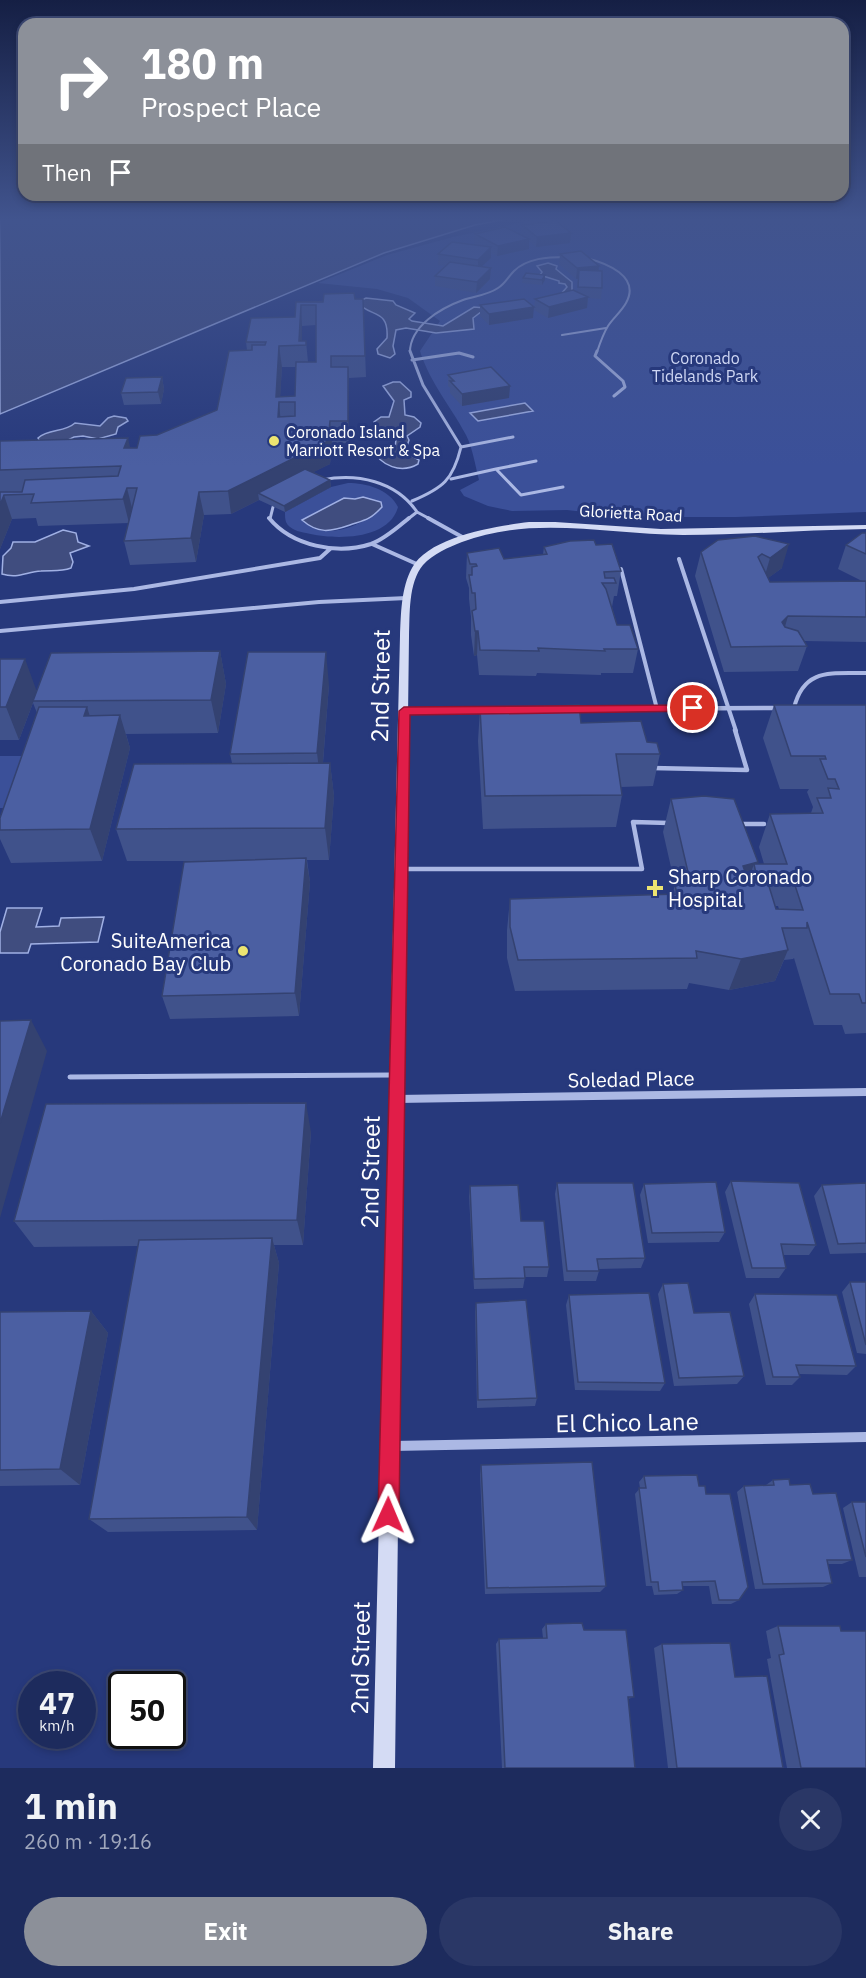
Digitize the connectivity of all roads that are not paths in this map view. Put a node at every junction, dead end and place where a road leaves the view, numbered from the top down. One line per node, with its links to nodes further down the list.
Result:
1 (460, 302): 6 (lane)
2 (628, 302): 3 (lane)
3 (606, 328): 4 (lane); 7 (lane)
4 (562, 336)
5 (473, 357): 6 (lane)
6 (412, 360): 9 (lane)
7 (614, 396)
8 (513, 437): 9 (lane)
9 (461, 447): 12 (lane)
10 (536, 461): 11 (lane)
11 (496, 469): 12 (lane); 14 (lane)
12 (451, 479): 15 (lane)
13 (319, 481): 15 (lane)
14 (562, 487)
15 (412, 501): 17 (lane)
16 (273, 507): 21 (lane)
17 (417, 512): 19 (lane); 20 (lane)
18 (866, 527): 19 (main road, Glorietta Road)
19 (464, 538): 23 (main road, Glorietta Road)
20 (372, 544): 21 (lane); 23 (lane)
21 (330, 549): 27 (lane)
22 (679, 559): 30 (lane)
23 (418, 565): 25 (main road, Glorietta Road)
24 (621, 569): 34 (lane)
25 (411, 577): 26 (main road, 2nd Street)
26 (407, 598): 28 (lane); 36 (main road, 2nd Street)
27 (0, 602)
28 (0, 631)
29 (866, 673): 31 (lane)
30 (729, 708): 31 (street); 34 (street); 37 (lane)
31 (794, 708): 32 (street)
32 (802, 708)
33 (566, 709): 34 (street)
34 (657, 709)
35 (498, 710): 36 (street)
36 (404, 711): 41 (main road, 2nd Street)
37 (647, 768)
38 (681, 823): 41 (lane)
39 (728, 824): 40 (lane)
40 (764, 824)
41 (402, 870): 42 (main road, 2nd Street)
42 (397, 1075): 43 (lane); 45 (main road, 2nd Street)
43 (70, 1077)
44 (866, 1092): 45 (street, Soledad Place)
45 (397, 1099): 47 (main road, 2nd Street)
46 (866, 1437): 47 (street, El Chico Lane)
47 (390, 1446): 48 (main road, 2nd Street)
48 (384, 1768)

